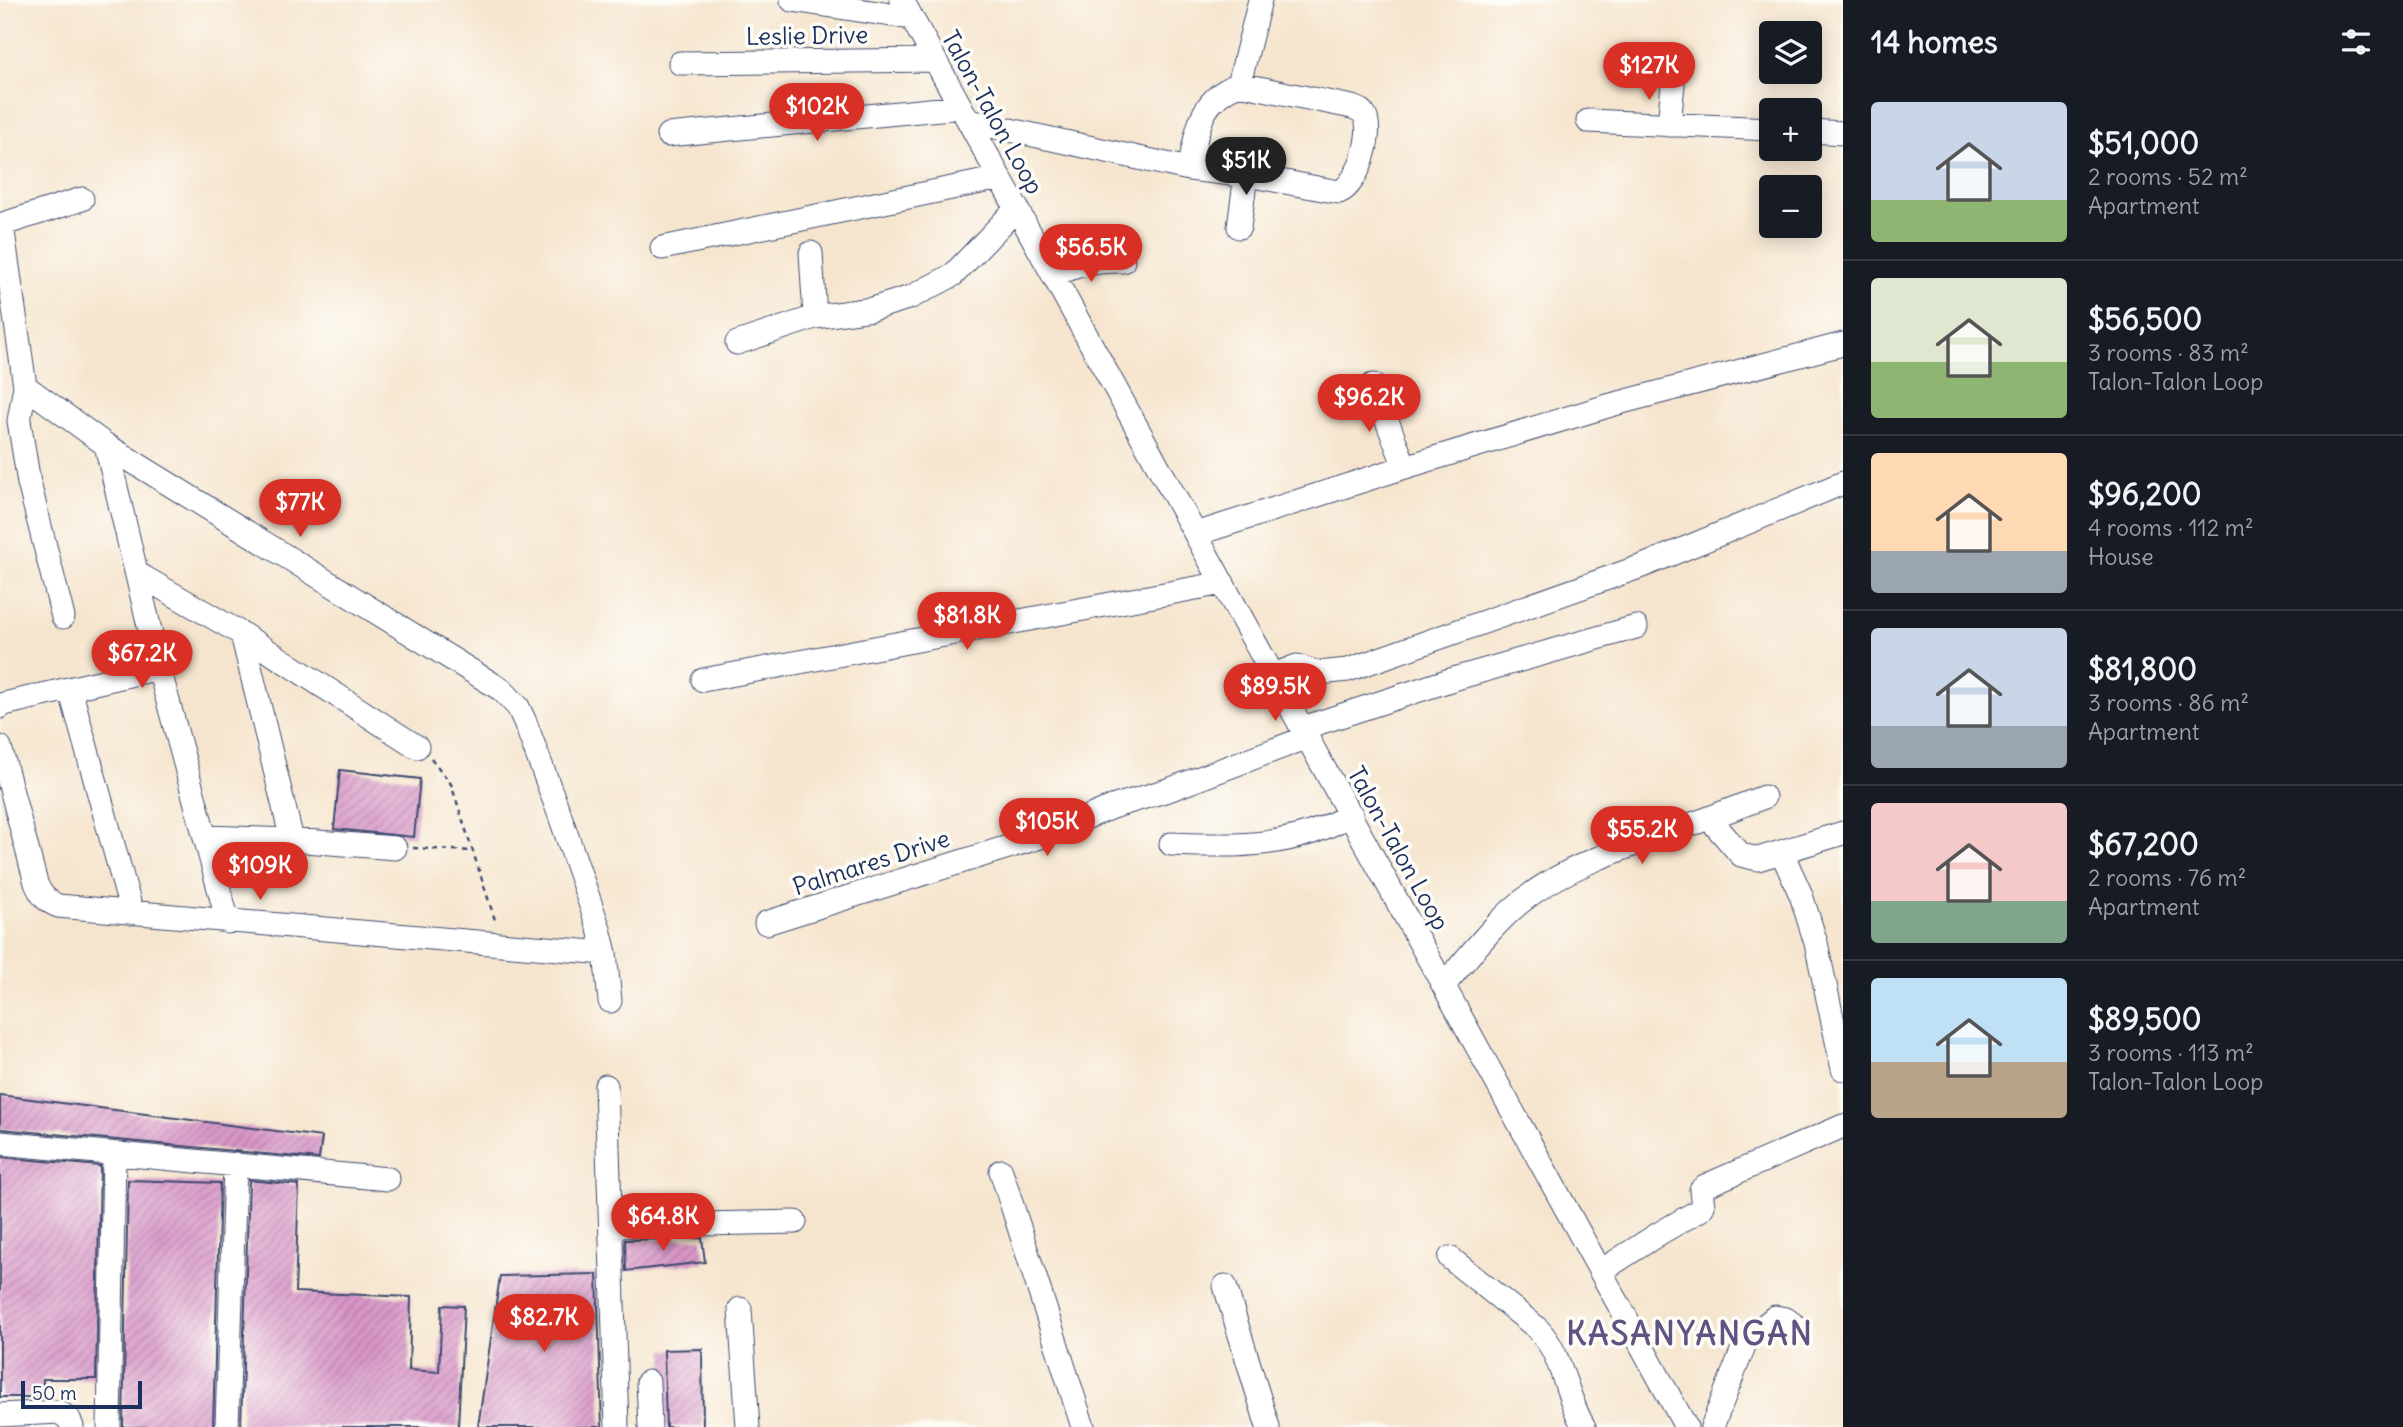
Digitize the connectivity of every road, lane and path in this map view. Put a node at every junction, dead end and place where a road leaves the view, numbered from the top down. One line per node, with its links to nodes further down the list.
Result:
1 (792, 0): 3 (street)
2 (1260, 0): 6 (street)
3 (906, 9): 4 (street, Talon-Talon Loop)
4 (935, 60): 5 (street, Leslie Drive); 8 (street, Talon-Talon Loop)
5 (680, 63)
6 (1239, 84): 15 (street); 16 (street)
7 (1673, 84): 10 (street)
8 (965, 114): 14 (street); 15 (street); 17 (street, Talon-Talon Loop)
9 (1588, 121): 10 (street)
10 (1669, 125): 11 (street)
11 (1759, 129)
12 (1822, 132): 13 (street)
13 (1843, 133)
14 (668, 135)
15 (1189, 169): 16 (street)
16 (1246, 175): 21 (street)
17 (1000, 178): 19 (street, Talon-Talon Loop); 22 (street)
18 (82, 199): 20 (street)
19 (1017, 208): 25 (street, Talon-Talon Loop); 26 (street)
20 (1, 225): 29 (street)
21 (1239, 227)
22 (662, 248)
23 (811, 253): 26 (street)
24 (1123, 261): 25 (street)
25 (1054, 275): 34 (street, Talon-Talon Loop)
26 (816, 317): 27 (street)
27 (737, 343)
28 (1843, 344): 32 (street)
29 (25, 386): 31 (street); 37 (street)
30 (1373, 386): 32 (street)
31 (106, 445): 35 (street); 62 (street)
32 (1405, 467): 34 (street)
33 (1843, 483): 41 (street)
34 (1196, 534): 36 (street, Talon-Talon Loop)
35 (138, 574): 39 (street); 40 (street)
36 (1223, 583): 41 (street, Talon-Talon Loop); 42 (street)
37 (63, 617)
38 (1636, 627): 45 (street, Palmares Drive)
39 (242, 635): 47 (street); 53 (street)
40 (159, 668): 43 (street); 52 (street)
41 (1274, 675): 45 (street, Talon-Talon Loop)
42 (703, 680)
43 (70, 689): 44 (street); 58 (street)
44 (0, 707)
45 (1305, 733): 49 (street, Talon-Talon Loop); 60 (street, Palmares Drive)
46 (0, 747): 58 (street)
47 (417, 747): 56 (path)
48 (1764, 797): 50 (street)
49 (1351, 814): 54 (street); 63 (street, Talon-Talon Loop)
50 (1709, 818): 57 (street); 63 (street)
51 (1843, 833): 57 (street)
52 (205, 837): 53 (street); 59 (street)
53 (292, 840): 55 (street)
54 (1171, 845)
55 (395, 848): 56 (path)
56 (472, 850): 61 (path)
57 (1782, 853): 65 (street)
58 (132, 913): 59 (street)
59 (228, 922): 61 (street)
60 (766, 923)
61 (502, 943): 62 (street)
62 (605, 953): 64 (street)
63 (1444, 985): 77 (street, Talon-Talon Loop)
64 (610, 1001)
65 (1835, 1001): 66 (street)
66 (1843, 1069)
67 (606, 1086): 75 (street)
68 (1843, 1126): 77 (street)
69 (0, 1143): 70 (street)
70 (114, 1154): 71 (street); 84 (street)
71 (235, 1164): 73 (street); 85 (street)
72 (1001, 1171): 89 (street)
73 (388, 1179)
74 (795, 1223): 75 (street)
75 (611, 1226): 86 (street)
76 (1450, 1258): 91 (street)
77 (1601, 1271): 92 (street, Talon-Talon Loop)
78 (1225, 1286): 90 (street)
79 (740, 1309): 88 (street)
80 (1797, 1326): 93 (street)
81 (648, 1382): 87 (street)
82 (0, 1415): 83 (street)
83 (72, 1427)
84 (109, 1427)
85 (227, 1427)
86 (617, 1427)
87 (650, 1427)
88 (748, 1427)
89 (1083, 1427)
90 (1268, 1427)
91 (1584, 1427)
92 (1686, 1427)
93 (1712, 1427)

